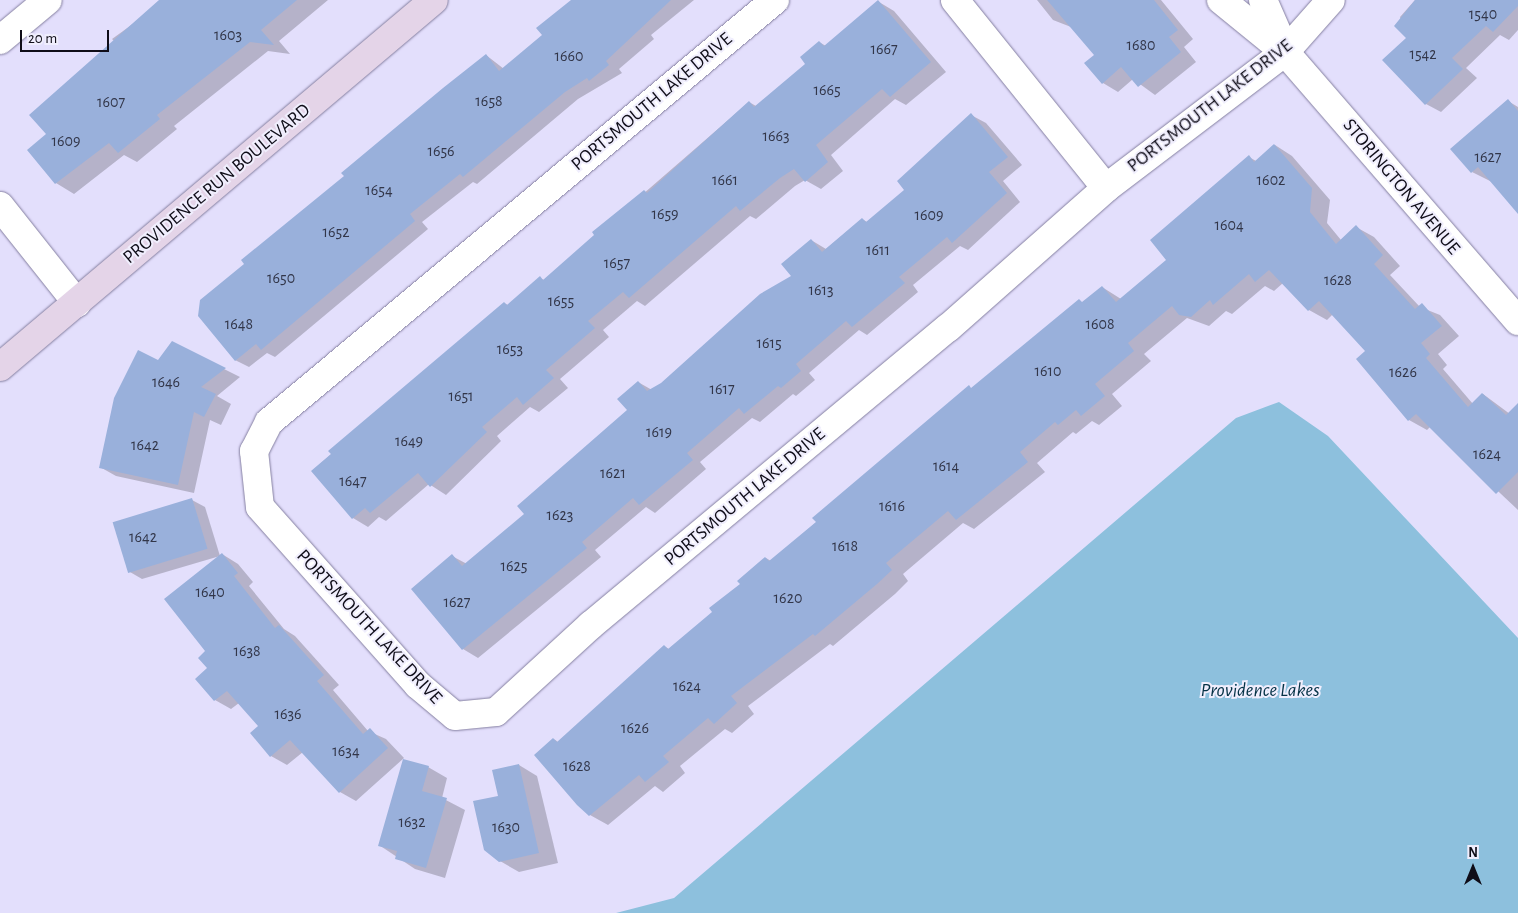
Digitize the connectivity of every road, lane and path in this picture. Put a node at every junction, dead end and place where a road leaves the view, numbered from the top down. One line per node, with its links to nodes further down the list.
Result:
1 (48, 0): 8 (street)
2 (434, 0): 12 (street, PROVIDENCE RUN BOULEVARD)
3 (775, 0): 10 (street, PORTSMOUTH LAKE DRIVE)
4 (955, 0): 10 (street)
5 (1221, 0): 9 (street, STORINGTON AVENUE)
6 (1263, 0): 9 (street, STORINGTON AVENUE)
7 (1331, 0): 9 (street, PORTSMOUTH LAKE DRIVE)
8 (0, 40)
9 (1285, 52): 10 (street, PORTSMOUTH LAKE DRIVE); 13 (street, STORINGTON AVENUE)
10 (1106, 188)
11 (0, 206): 12 (street)
12 (77, 303): 14 (street, PROVIDENCE RUN BOULEVARD)
13 (1518, 321)
14 (0, 367)

